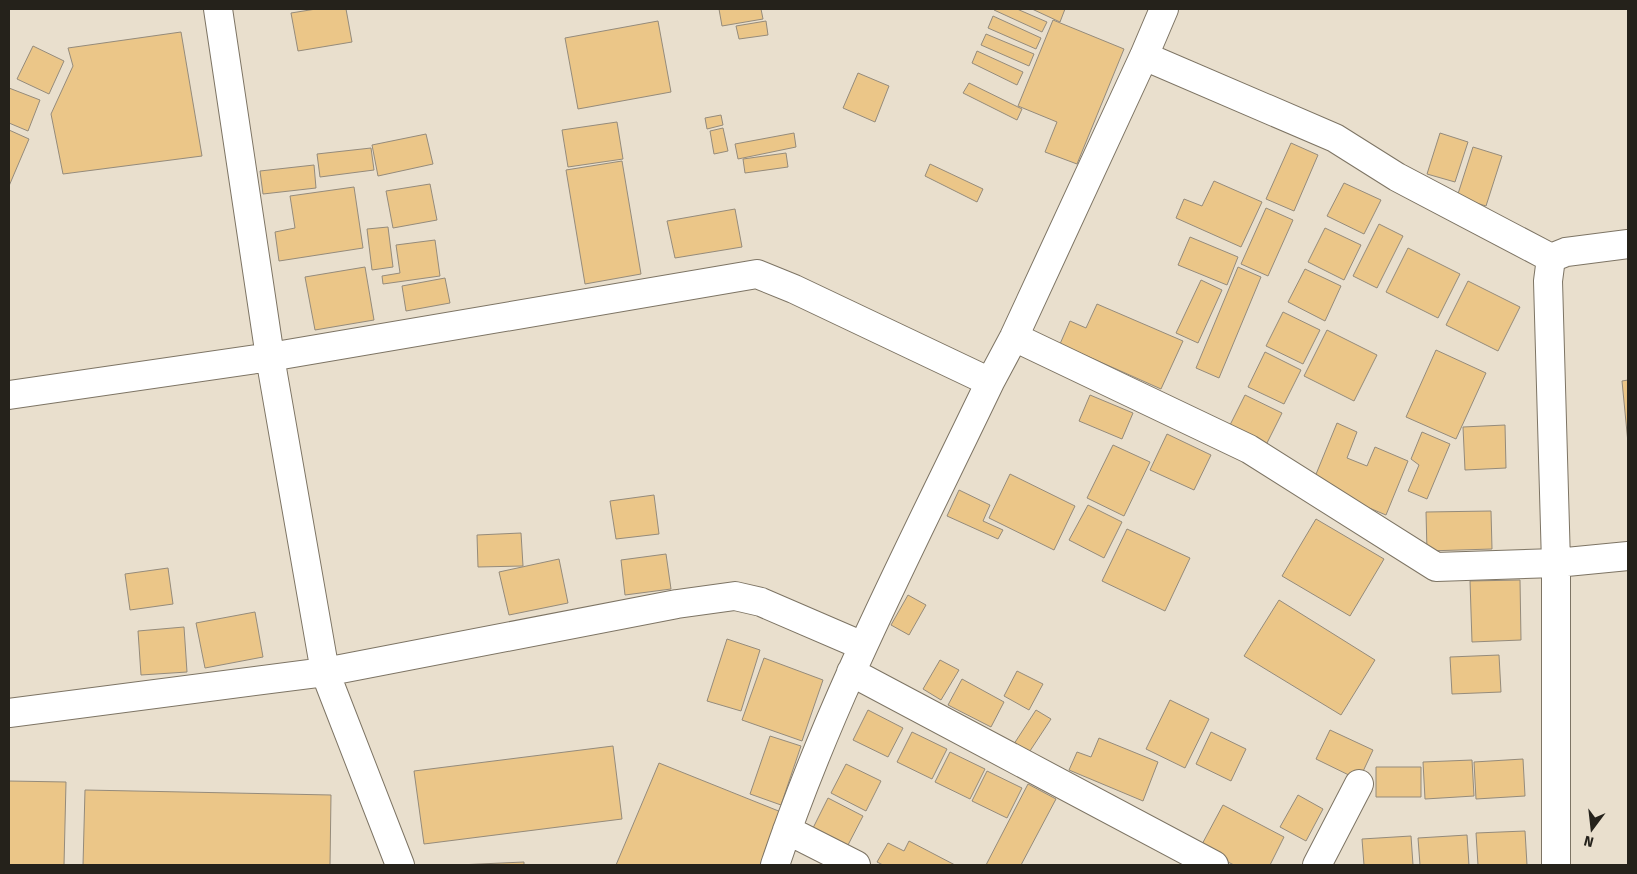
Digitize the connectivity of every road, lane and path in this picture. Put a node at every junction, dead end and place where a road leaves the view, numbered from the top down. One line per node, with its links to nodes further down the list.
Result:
1 (218, 9): 7 (street)
2 (1164, 9): 3 (street)
3 (1144, 56): 5 (street); 6 (street)
4 (1628, 244): 5 (street)
5 (1551, 258): 11 (street)
6 (1014, 337): 8 (street); 11 (street)
7 (270, 357): 8 (street); 9 (street); 13 (street)
8 (990, 382): 12 (street)
9 (9, 395)
10 (1628, 556): 11 (street)
11 (1556, 563): 23 (street)
12 (863, 646): 13 (street); 14 (street)
13 (325, 672): 15 (street); 18 (street)
14 (851, 672): 17 (street); 21 (street)
15 (9, 713)
16 (1359, 784): 22 (street)
17 (787, 830): 19 (street); 20 (street)
18 (400, 865)
19 (775, 865)
20 (856, 865)
21 (1214, 865)
22 (1317, 865)
23 (1556, 865)

